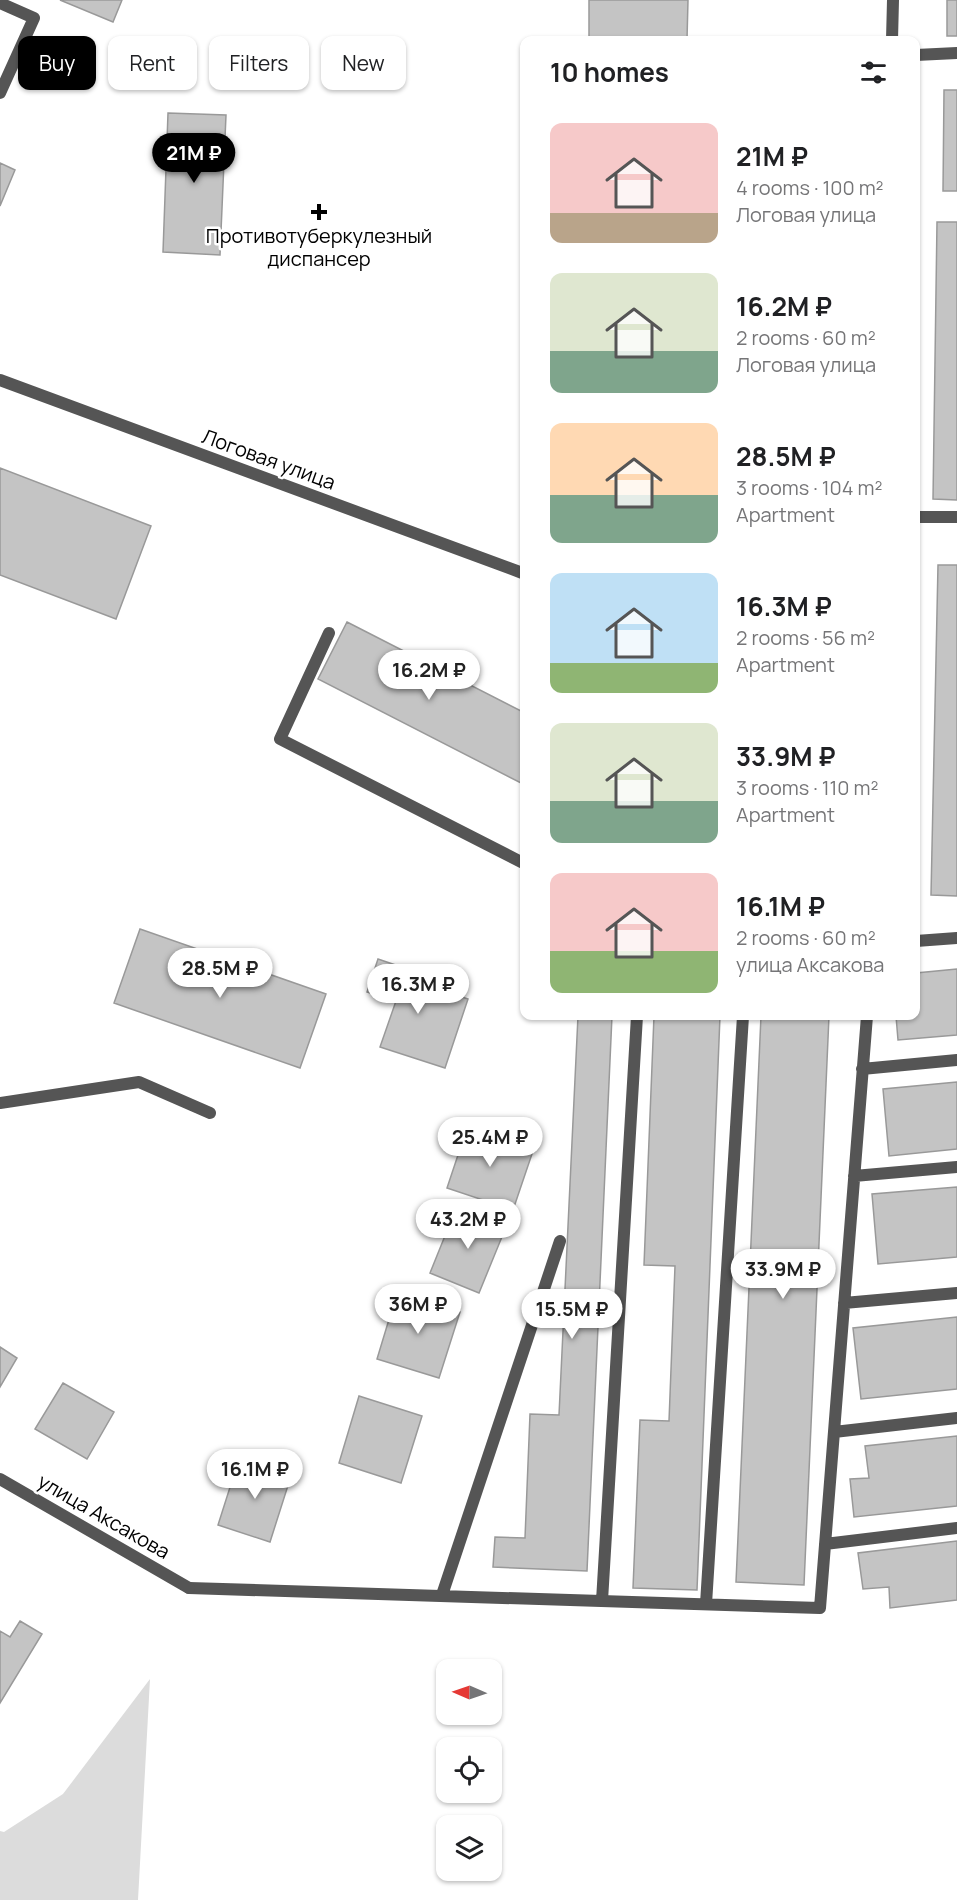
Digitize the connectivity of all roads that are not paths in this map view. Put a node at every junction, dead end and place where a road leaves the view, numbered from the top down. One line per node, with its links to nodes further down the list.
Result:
1 (893, 0): 3 (street)
2 (0, 3): 6 (street)
3 (892, 36)
4 (957, 53): 5 (street)
5 (920, 55)
6 (0, 93)
7 (0, 380): 10 (street, Логовая улица)
8 (920, 517): 9 (street)
9 (957, 517)
10 (520, 572)
11 (329, 633): 12 (street)
12 (520, 861)
13 (957, 938): 14 (street)
14 (920, 941)
15 (638, 1020): 33 (street)
16 (743, 1020): 34 (street)
17 (867, 1020): 19 (street)
18 (957, 1060): 19 (street)
19 (862, 1069): 23 (street)
20 (0, 1103): 21 (street)
21 (210, 1113)
22 (957, 1167): 23 (street)
23 (854, 1176): 26 (street)
24 (560, 1241): 32 (street)
25 (957, 1293): 26 (street)
26 (844, 1304): 28 (street)
27 (957, 1418): 28 (street)
28 (834, 1432): 31 (street)
29 (0, 1479): 32 (street, улица Аксакова)
30 (957, 1528): 31 (street)
31 (825, 1544): 34 (street)
32 (442, 1595): 33 (street)
33 (602, 1601): 34 (street)
34 (706, 1604)

